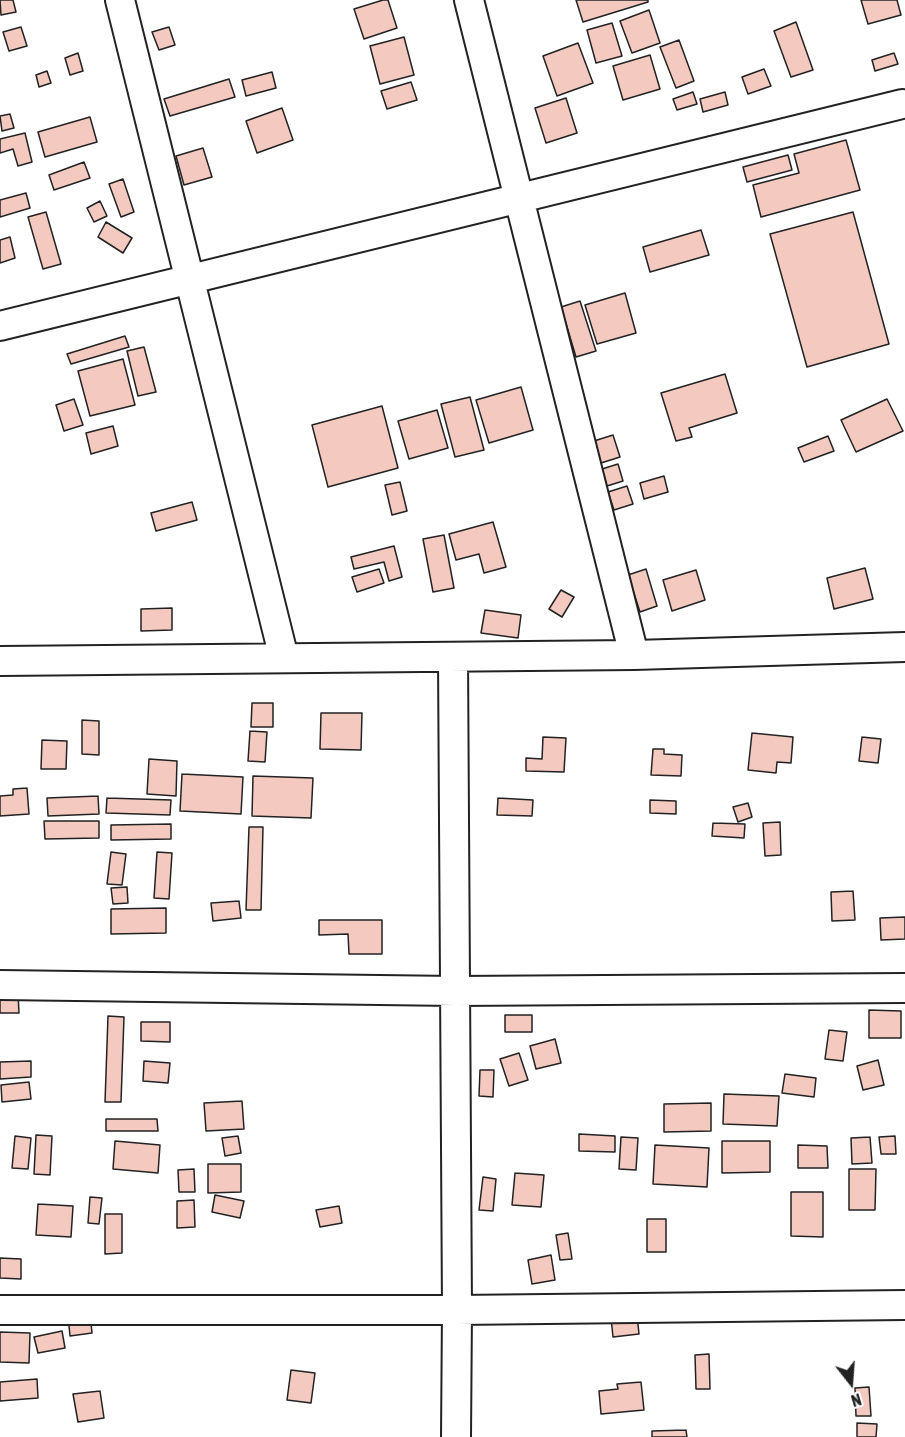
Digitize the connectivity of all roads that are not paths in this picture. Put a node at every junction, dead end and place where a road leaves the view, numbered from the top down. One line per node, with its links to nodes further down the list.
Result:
1 (120, 0): 5 (street)
2 (469, 0): 4 (street)
3 (904, 108): 4 (street)
4 (519, 198): 5 (street); 8 (street)
5 (189, 279): 6 (street); 10 (street)
6 (0, 326)
7 (905, 647): 8 (street)
8 (634, 655): 9 (street)
9 (453, 657): 10 (street); 14 (street)
10 (284, 658): 11 (street)
11 (0, 661)
12 (0, 984): 14 (street)
13 (905, 988): 14 (street)
14 (455, 991): 17 (street)
15 (905, 1305): 17 (street)
16 (0, 1310): 17 (street)
17 (457, 1311): 18 (street)
18 (456, 1437)

